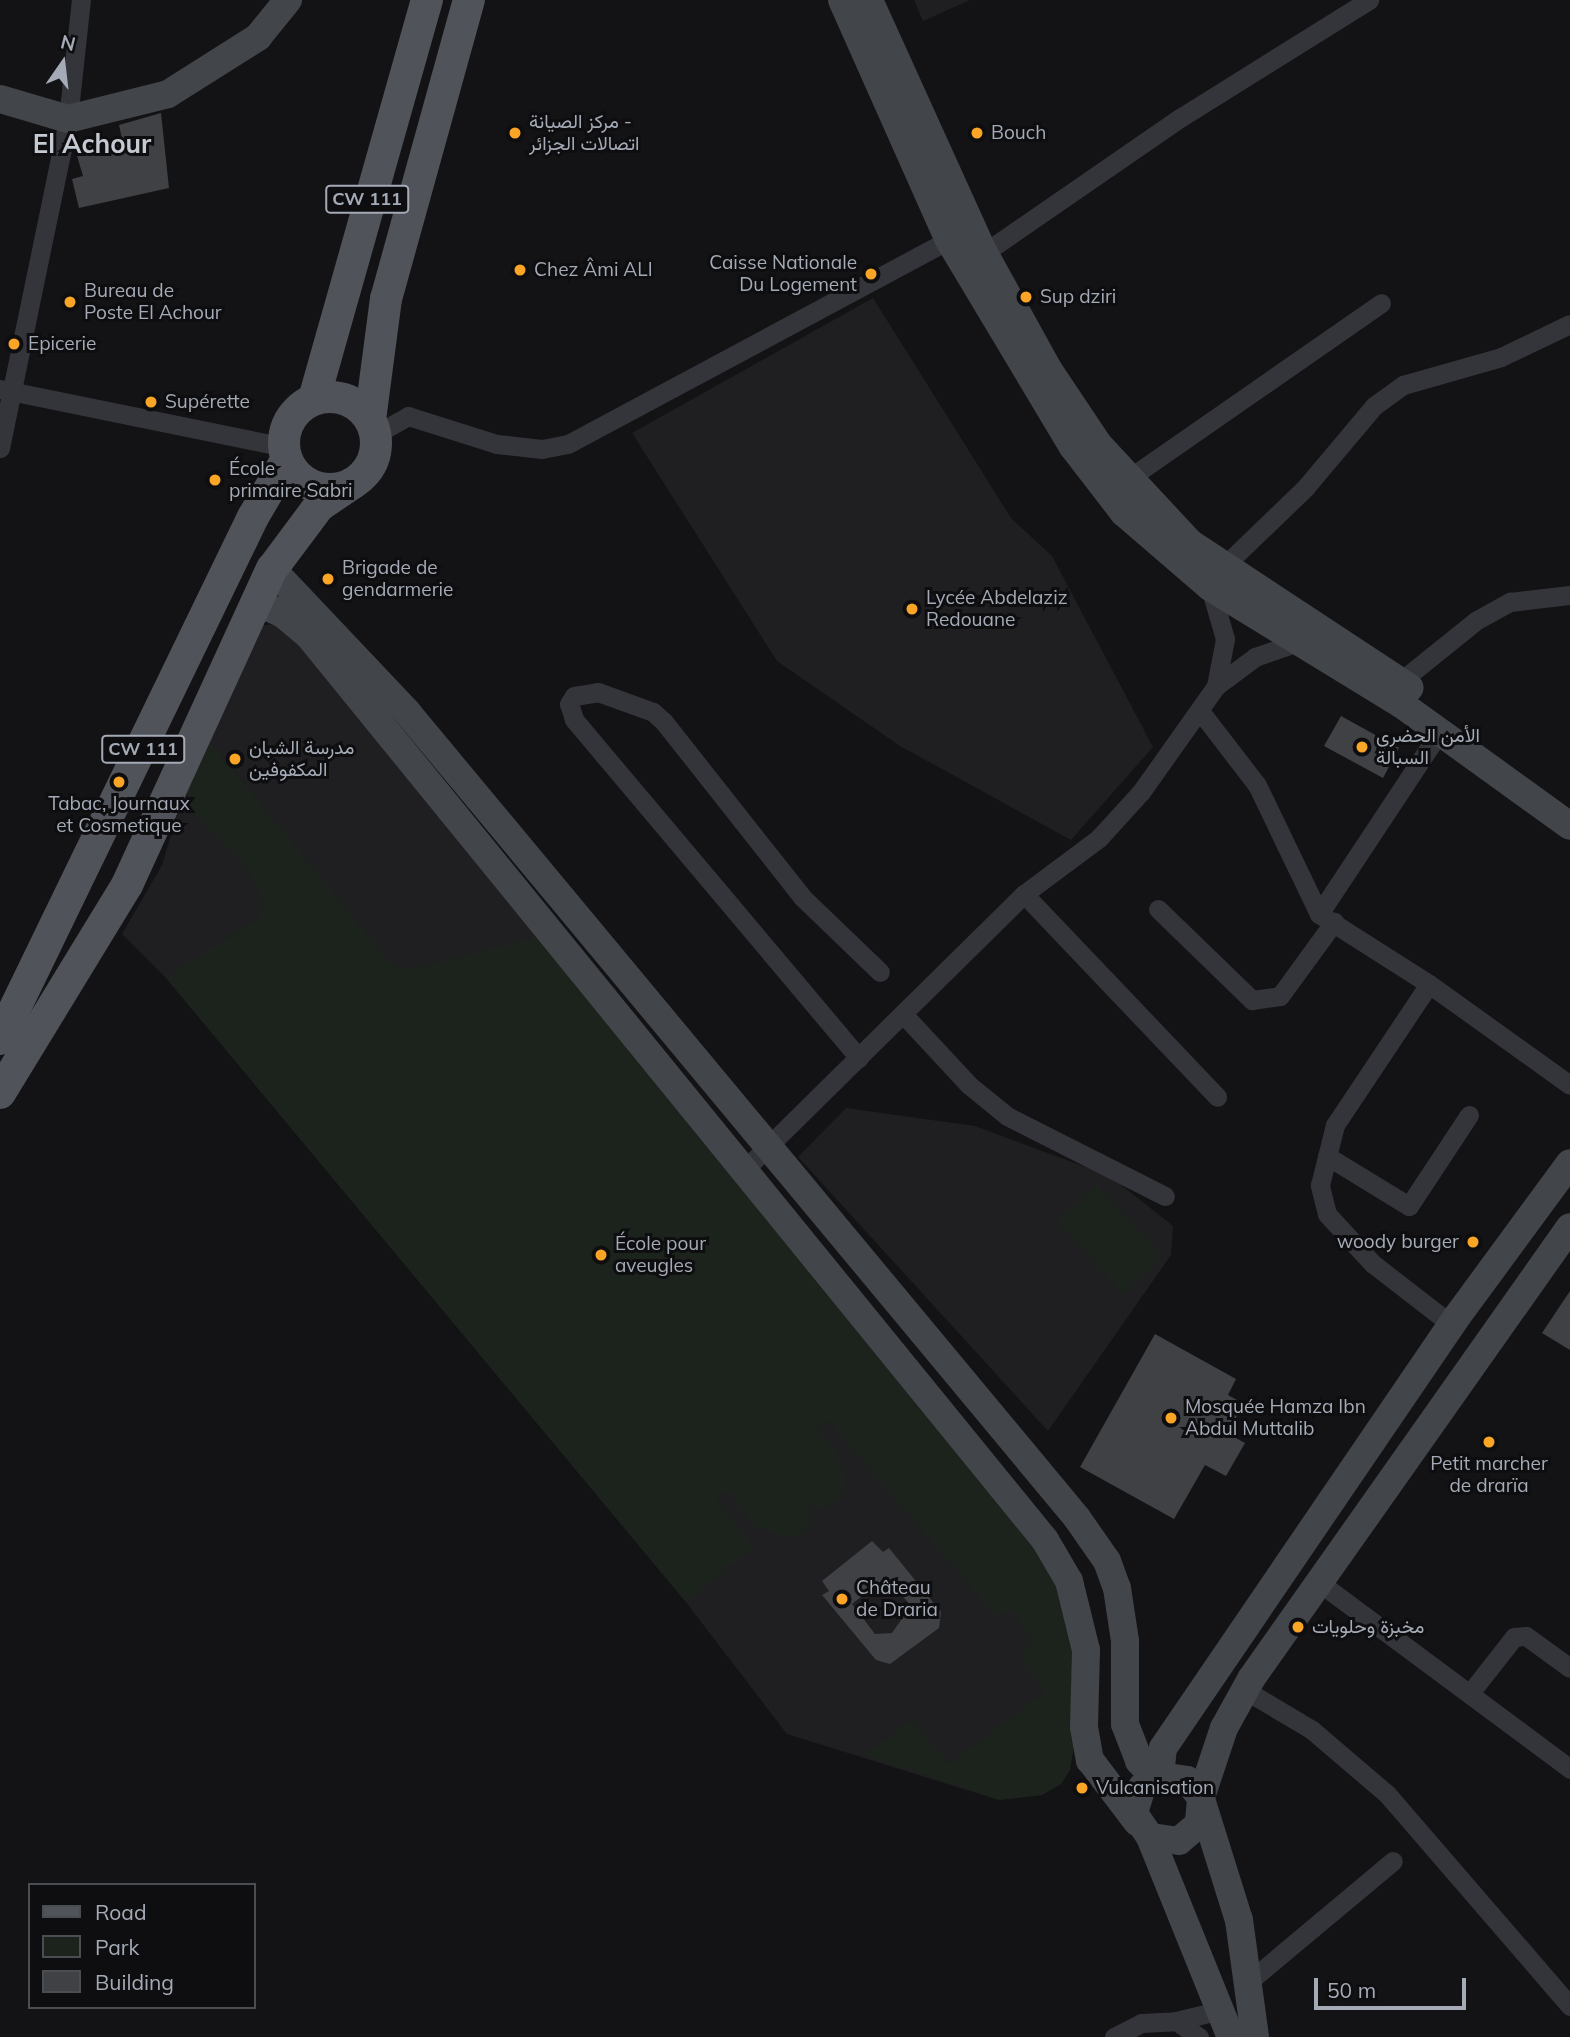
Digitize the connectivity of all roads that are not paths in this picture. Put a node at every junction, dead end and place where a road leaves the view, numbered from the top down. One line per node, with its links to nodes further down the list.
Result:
1 (81, 0): 10 (street)
2 (288, 0): 10 (street)
3 (427, 0): 16 (main road, CW 111)
4 (469, 0): 17 (main road)
5 (842, 0): 11 (street)
6 (869, 0): 12 (street)
7 (1369, 0): 12 (street)
8 (0, 99): 10 (street)
9 (0, 119): 10 (street)
10 (68, 119): 15 (street)
11 (949, 240): 17 (street); 23 (street)
12 (984, 253): 20 (street)
13 (1381, 303): 20 (street)
14 (1570, 324): 23 (street)
15 (6, 390): 18 (street); 19 (street)
16 (314, 399): 17 (main road); 19 (main road)
17 (373, 427): 21 (main road)
18 (0, 448)
19 (285, 453): 21 (main road); 39 (main road, CW 111)
20 (1128, 479): 23 (street)
21 (353, 483): 22 (main road)
22 (272, 569): 25 (main road); 45 (street)
23 (1216, 577): 26 (street); 27 (street); 28 (street)
24 (1570, 595): 27 (street)
25 (255, 602): 42 (main road); 48 (street)
26 (1301, 641): 28 (street); 30 (street)
27 (1401, 681): 31 (street)
28 (1216, 685): 29 (street)
29 (1200, 711): 33 (street); 35 (street)
30 (1440, 731): 32 (street); 35 (street)
31 (1570, 800)
32 (1570, 826)
33 (1024, 894): 38 (street); 43 (street)
34 (1158, 909): 35 (street)
35 (1327, 918): 37 (street)
36 (880, 972): 40 (street)
37 (1429, 984): 41 (street); 46 (street)
38 (903, 1014): 40 (street); 49 (street)
39 (0, 1040)
40 (859, 1058): 45 (street)
41 (1570, 1085)
42 (0, 1093)
43 (1217, 1097)
44 (1469, 1115): 46 (street)
45 (769, 1146): 48 (street); 57 (street)
46 (1327, 1156): 51 (street)
47 (1570, 1163): 51 (street)
48 (742, 1172): 59 (street)
49 (1165, 1196)
50 (1570, 1227): 52 (street)
51 (1452, 1325): 57 (street)
52 (1321, 1583): 54 (street); 55 (street)
53 (1570, 1668): 55 (street)
54 (1245, 1690): 58 (street); 62 (street)
55 (1470, 1693): 56 (street)
56 (1570, 1769)
57 (1157, 1777): 58 (street); 59 (street)
58 (1201, 1798): 59 (street); 61 (street)
59 (1143, 1830): 63 (street)
60 (1393, 1861): 61 (street)
61 (1247, 1983): 68 (street)
62 (1570, 2006)
63 (1221, 2010): 64 (street); 67 (street)
64 (1176, 2021): 65 (street); 66 (street)
65 (1114, 2037)
66 (1199, 2037)
67 (1231, 2037)
68 (1255, 2037)

